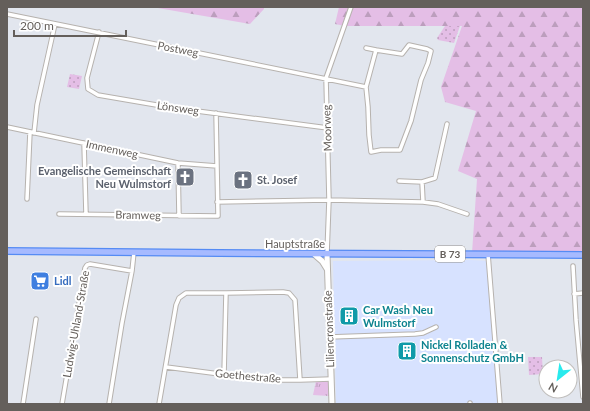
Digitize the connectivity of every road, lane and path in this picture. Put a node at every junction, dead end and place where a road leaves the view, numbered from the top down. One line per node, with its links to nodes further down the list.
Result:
1 (351, 7): 7 (street, Moorweg)
2 (7, 14): 3 (street, Postweg)
3 (55, 24): 4 (street, Postweg); 13 (street)
4 (98, 32): 7 (street, Postweg); 9 (street, Lönsweg)
5 (366, 48): 6 (street)
6 (376, 50): 8 (street); 15 (street)
7 (326, 78): 8 (street, Postweg); 12 (street, Moorweg)
8 (366, 87): 15 (street)
9 (216, 113): 12 (street, Lönsweg); 18 (street)
10 (448, 124): 20 (street)
11 (7, 128): 13 (street, Immenweg)
12 (328, 128): 22 (street, Moorweg)
13 (32, 132): 14 (street, Immenweg); 21 (street)
14 (84, 143): 17 (street, Immenweg); 26 (street)
15 (371, 152): 16 (street)
16 (372, 157)
17 (178, 163): 18 (street, Immenweg); 28 (street)
18 (217, 166): 23 (street)
19 (399, 181): 20 (street)
20 (422, 182): 24 (street)
21 (27, 199)
22 (329, 200): 23 (street); 24 (street); 32 (street, Moorweg)
23 (217, 202): 28 (street, Bramweg)
24 (423, 202): 27 (street)
25 (59, 214): 26 (street, Bramweg)
26 (86, 214): 28 (street, Bramweg)
27 (467, 214)
28 (179, 216)
29 (7, 251): 30 (main road, Hauptstraße / B 73)
30 (134, 252): 31 (main road, Hauptstraße / B 73); 37 (street)
31 (314, 254): 32 (main road, Hauptstraße / B 73); 36 (street)
32 (327, 254): 33 (main road, Hauptstraße / B 73); 36 (street, Liliencronstraße)
33 (488, 254): 34 (main road, Hauptstraße / B 73); 55 (street)
34 (583, 255)
35 (573, 266): 40 (street)
36 (327, 270): 43 (street, Liliencronstraße)
37 (132, 271): 51 (street, Ludwig-Uhland-Straße); 52 (street)
38 (583, 293): 40 (street)
39 (226, 294): 45 (street); 46 (street); 48 (street)
40 (574, 294): 44 (street)
41 (36, 320): 50 (street)
42 (436, 327): 43 (street)
43 (330, 337): 47 (street, Liliencronstraße)
44 (582, 366): 49 (street)
45 (166, 368): 46 (street, Goethestraße); 53 (street)
46 (224, 375): 48 (street, Goethestraße)
47 (331, 379): 48 (street, Goethestraße); 54 (street, Liliencronstraße)
48 (300, 380)
49 (583, 397)
50 (22, 404)
51 (62, 404)
52 (109, 404)
53 (159, 404)
54 (332, 404)
55 (500, 404)

